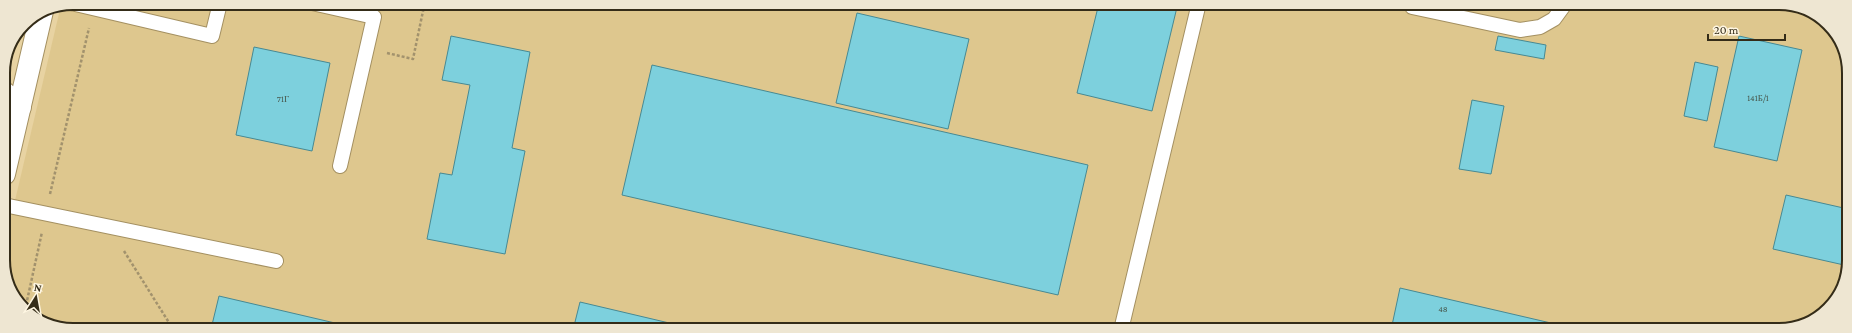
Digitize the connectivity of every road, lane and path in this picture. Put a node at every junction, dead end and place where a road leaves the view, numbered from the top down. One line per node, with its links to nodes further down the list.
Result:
1 (94, 10): 16 (path)
2 (98, 10): 3 (lane)
3 (218, 10)
4 (343, 10): 10 (lane)
5 (424, 10): 10 (path)
6 (1197, 10): 21 (lane)
7 (1426, 10): 8 (lane)
8 (1560, 10)
9 (40, 20): 12 (main road)
10 (367, 49): 14 (lane)
11 (10, 98): 12 (main road)
12 (20, 107): 13 (main road)
13 (10, 149)
14 (340, 166)
15 (10, 206): 16 (lane)
16 (46, 213): 17 (lane); 19 (path)
17 (110, 226): 18 (lane); 20 (path)
18 (276, 261)
19 (27, 303)
20 (169, 323)
21 (1123, 323)

